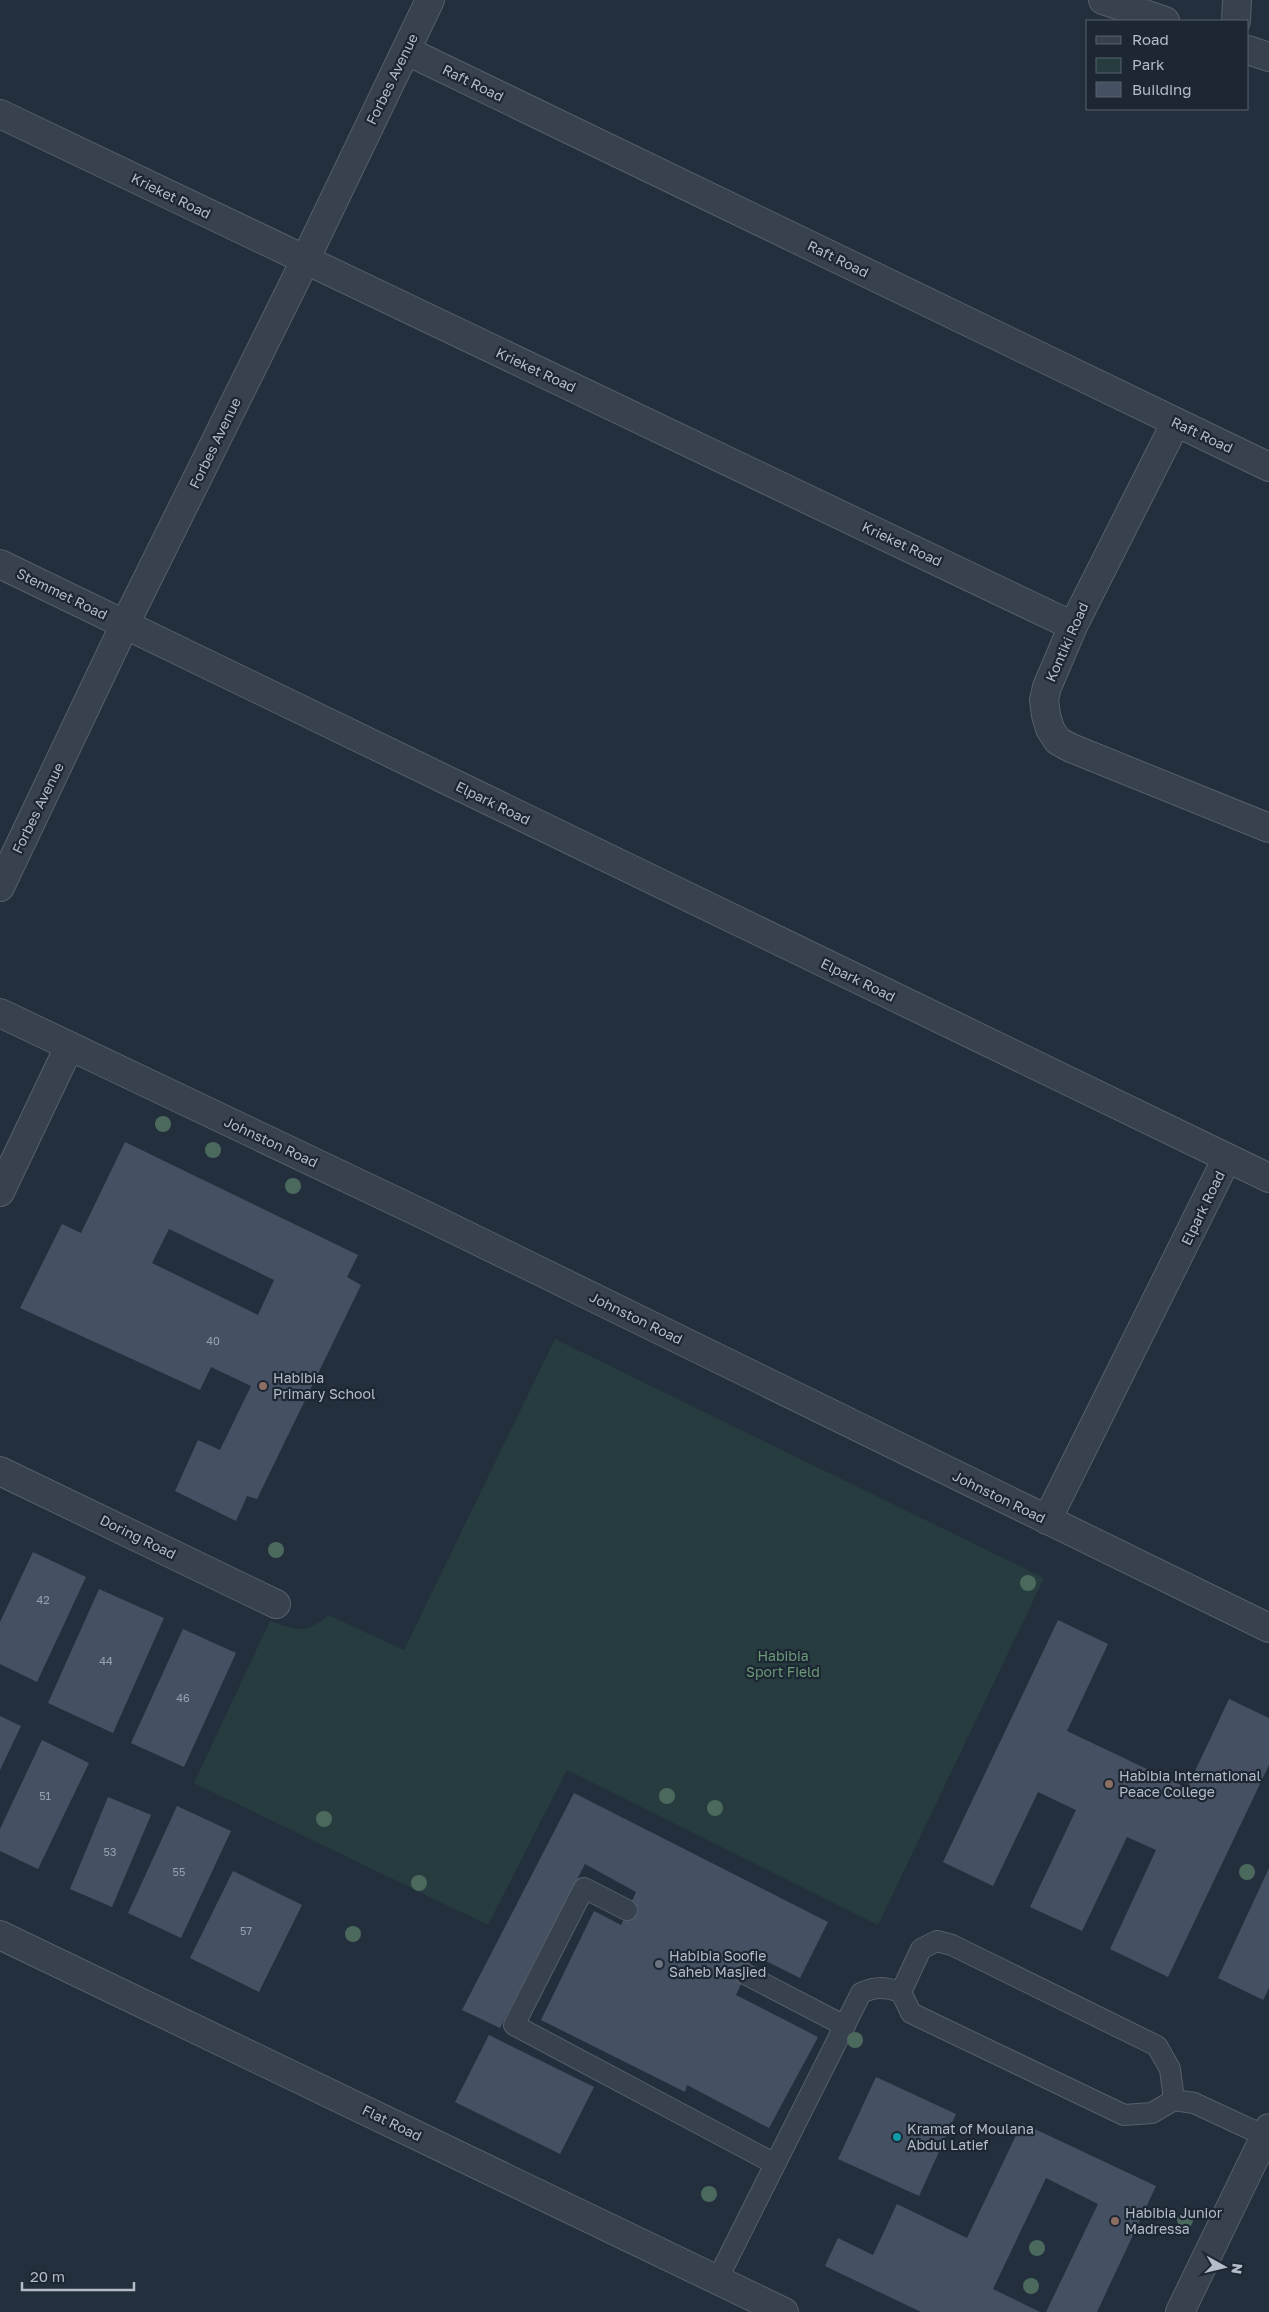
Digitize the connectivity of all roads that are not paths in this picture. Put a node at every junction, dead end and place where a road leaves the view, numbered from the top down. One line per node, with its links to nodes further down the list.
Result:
1 (430, 0): 7 (street, Forbes Avenue)
2 (1103, 0): 4 (street)
3 (1237, 0): 5 (street)
4 (1162, 20)
5 (1236, 20)
6 (1249, 50): 8 (street)
7 (407, 51): 10 (street, Forbes Avenue); 11 (street, Raft Road)
8 (1269, 57)
9 (0, 114): 10 (street, Krieket Road)
10 (305, 260): 14 (street, Forbes Avenue); 15 (street, Krieket Road)
11 (1176, 422): 12 (street, Raft Road); 15 (street, Kontiki Road)
12 (1269, 467)
13 (0, 564): 14 (street, Stemmet Road)
14 (125, 624): 17 (street, Forbes Avenue); 20 (street, Elpark Road)
15 (1073, 626): 16 (street, Kontiki Road)
16 (1269, 828)
17 (0, 887)
18 (0, 1013): 19 (street, Johnston Road)
19 (69, 1047): 22 (street); 24 (street, Johnston Road)
20 (1227, 1158): 21 (street); 24 (street, Elpark Road)
21 (1269, 1178)
22 (0, 1192)
23 (0, 1471): 25 (street, Doring Road)
24 (1047, 1520): 26 (street, Johnston Road)
25 (276, 1604)
26 (1269, 1628)
27 (627, 1910): 34 (lane)
28 (0, 1934): 35 (street, Flat Road)
29 (745, 1974): 31 (lane)
30 (901, 1992): 31 (lane); 32 (lane); 32 (lane)
31 (845, 2026): 34 (lane)
32 (1174, 2100): 33 (lane)
33 (1267, 2132): 37 (street)
34 (775, 2164): 35 (lane)
35 (717, 2280): 36 (street, Flat Road)
36 (784, 2312)
37 (1180, 2312)

